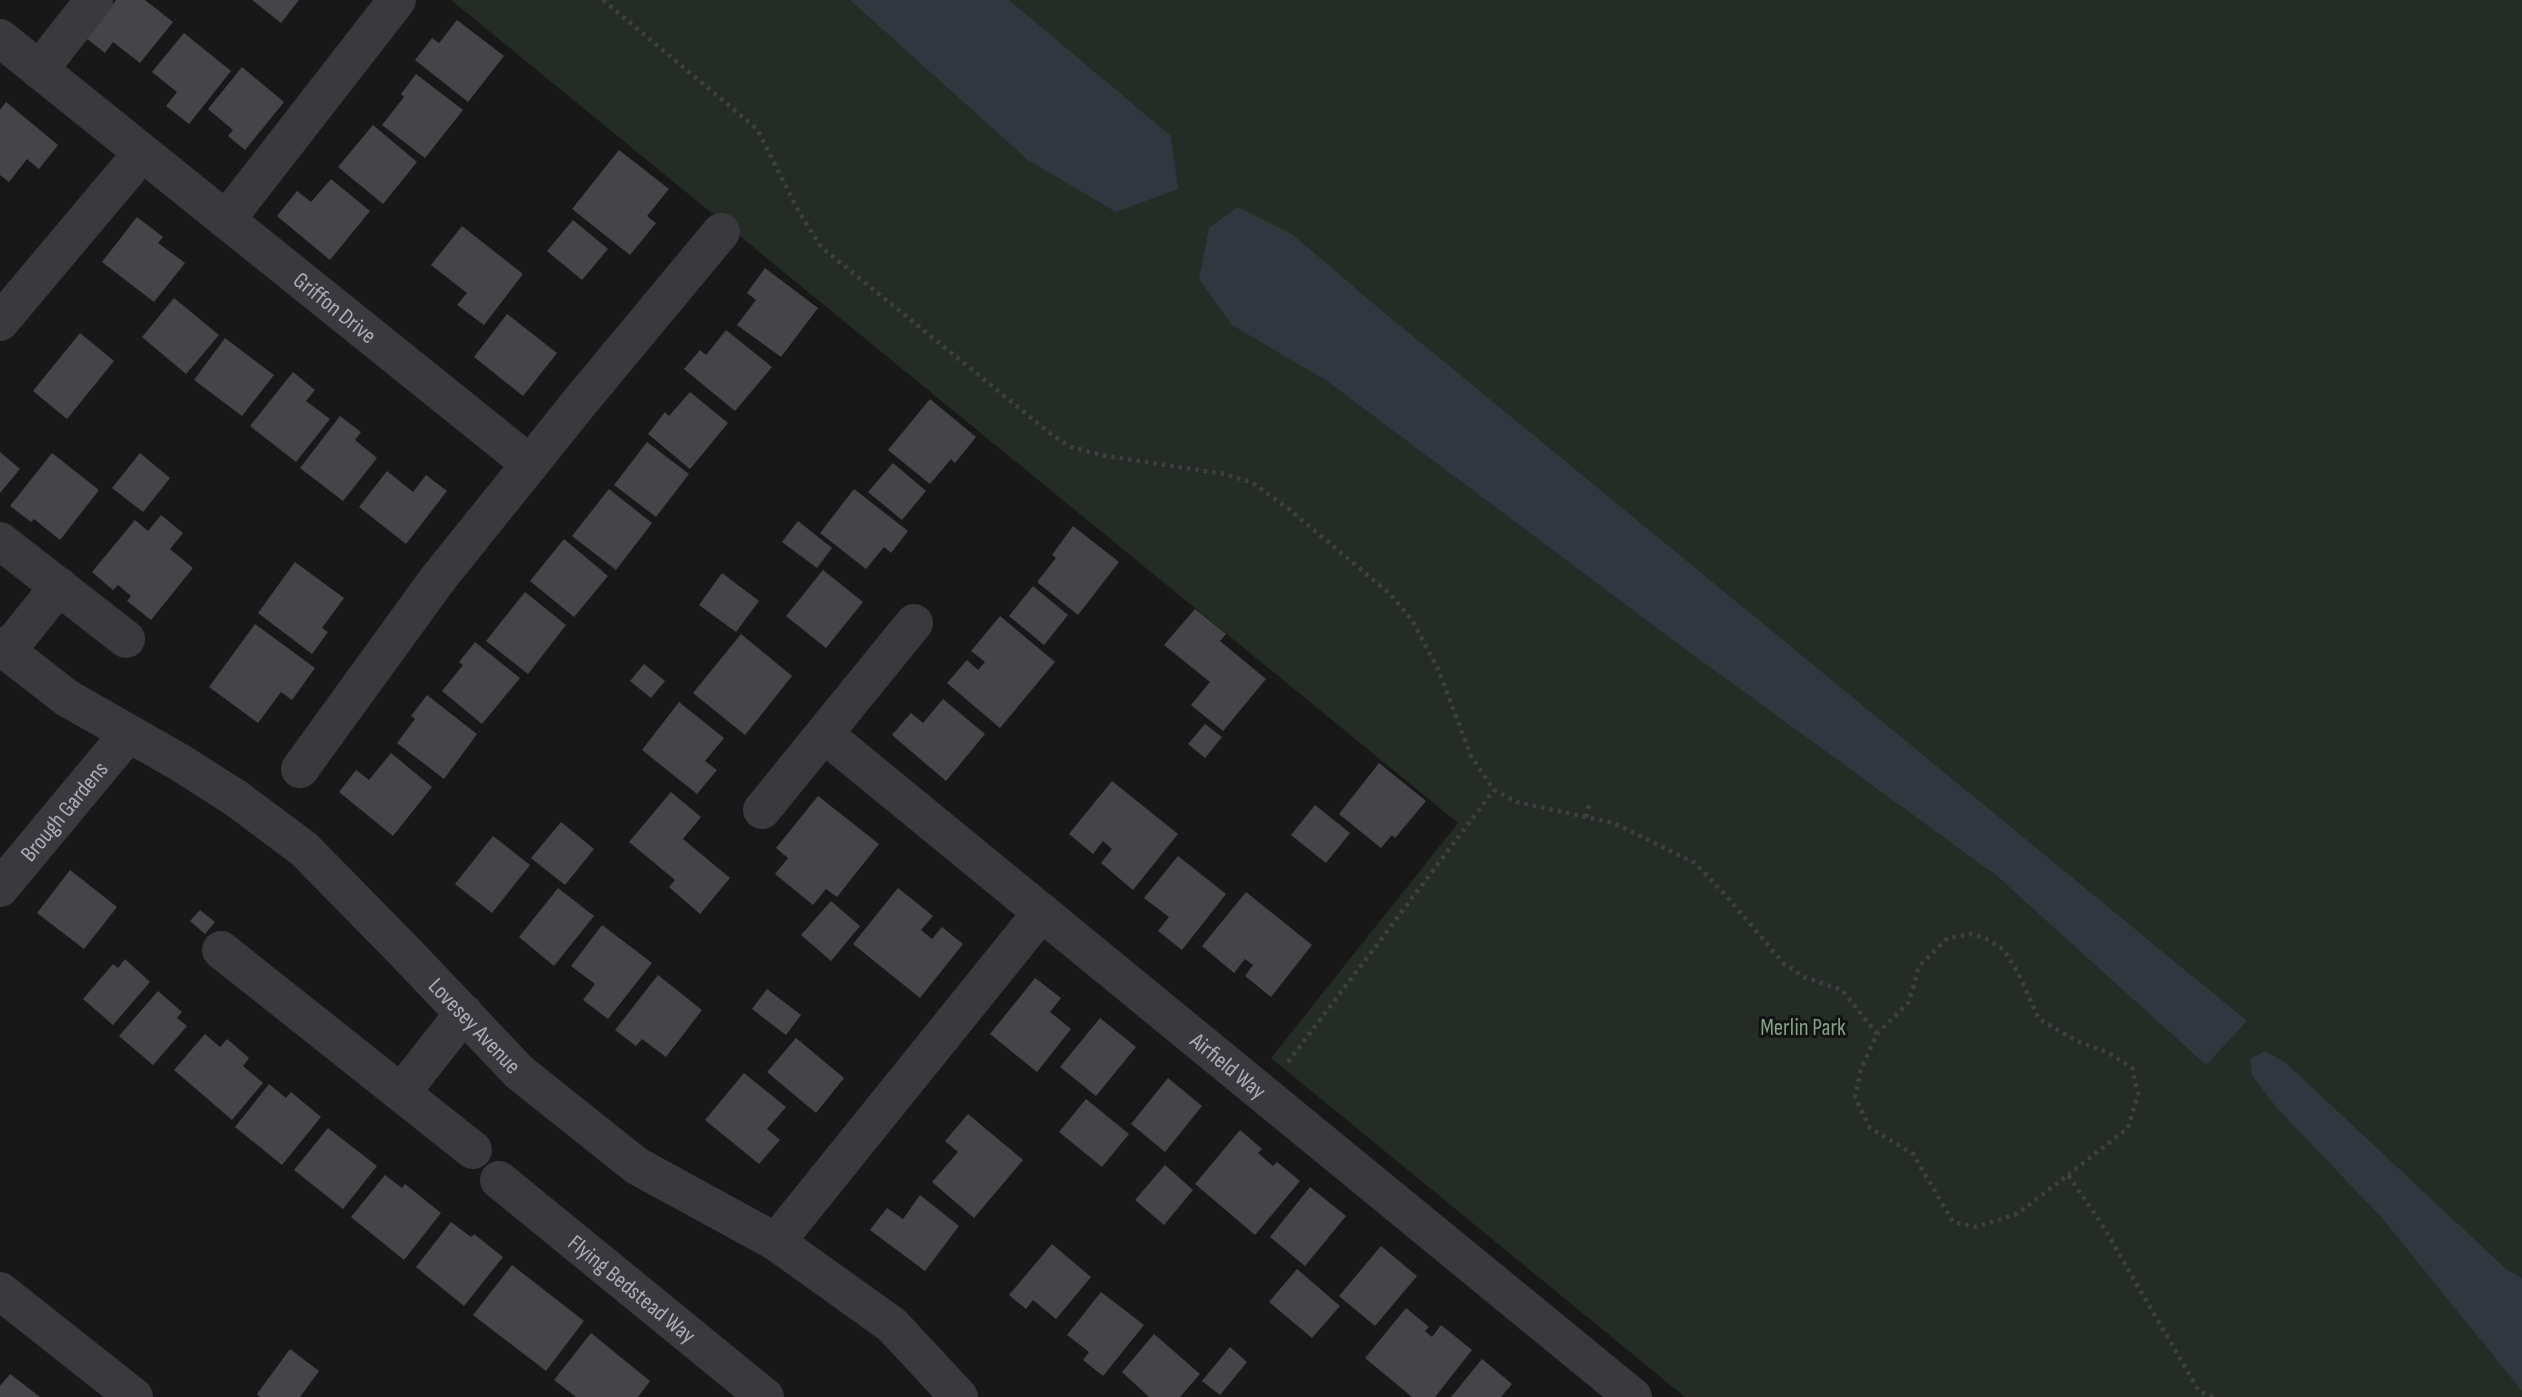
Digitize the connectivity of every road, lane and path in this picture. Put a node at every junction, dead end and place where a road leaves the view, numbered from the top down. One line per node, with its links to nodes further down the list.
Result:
1 (94, 0): 5 (street)
2 (397, 0): 7 (street)
3 (603, 0): 19 (path)
4 (0, 38): 5 (street, Griffon Drive)
5 (39, 70): 6 (street, Griffon Drive)
6 (142, 153): 7 (street, Griffon Drive); 9 (street)
7 (226, 220): 10 (street, Griffon Drive)
8 (721, 232): 10 (street)
9 (0, 322)
10 (530, 464): 18 (street)
11 (0, 541): 12 (street)
12 (59, 586): 14 (street); 15 (street)
13 (915, 623): 17 (street)
14 (126, 639)
15 (3, 649): 16 (street, Lovesey Avenue)
16 (128, 734): 23 (street, Brough Gardens); 26 (street, Lovesey Avenue)
17 (824, 734): 21 (street); 24 (street, Airfield Way)
18 (300, 769)
19 (1494, 790): 22 (path); 29 (path)
20 (1590, 801): 22 (path)
21 (762, 810)
22 (1586, 818): 27 (path)
23 (0, 888)
24 (1042, 912): 29 (street, Airfield Way); 33 (street)
25 (221, 950): 28 (street)
26 (464, 1013): 28 (street); 33 (street, Lovesey Avenue)
27 (1877, 1034): 31 (path); 31 (path)
28 (401, 1093): 30 (street)
29 (1262, 1093): 39 (street, Airfield Way)
30 (473, 1150)
31 (2068, 1175): 35 (path)
32 (499, 1180): 37 (street, Flying Bedstead Way)
33 (776, 1242): 38 (street, Lovesey Avenue)
34 (0, 1291): 36 (street)
35 (2199, 1391): 40 (path); 41 (path)
36 (122, 1393)
37 (765, 1397)
38 (960, 1397)
39 (1633, 1397)
40 (2194, 1397)
41 (2213, 1397)

